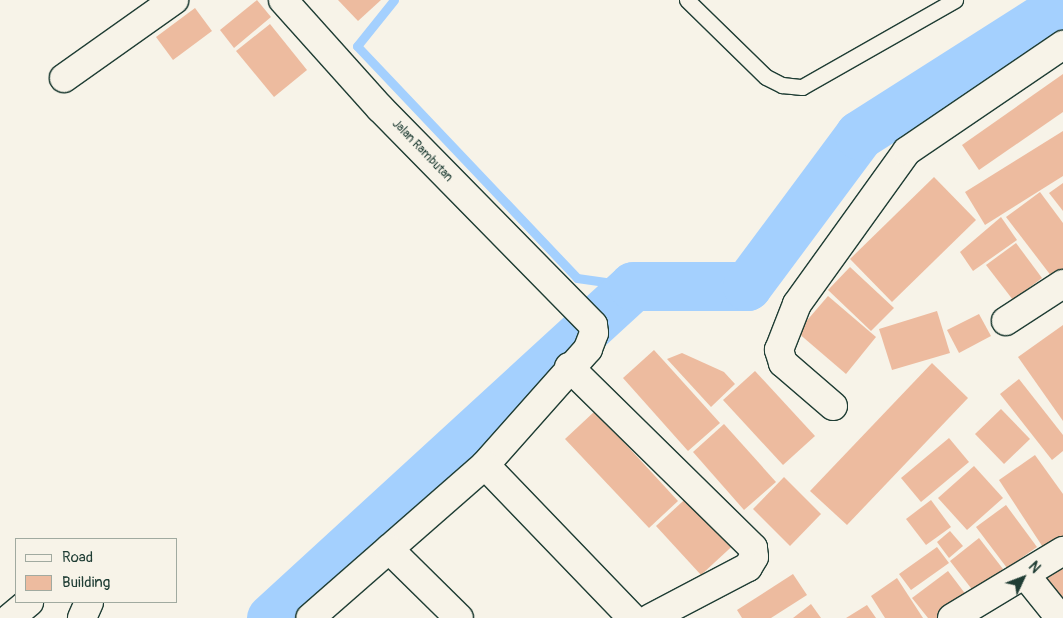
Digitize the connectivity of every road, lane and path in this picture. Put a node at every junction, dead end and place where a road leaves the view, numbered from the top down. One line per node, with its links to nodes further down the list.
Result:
1 (174, 0): 6 (street)
2 (283, 0): 9 (street, Jalan Rambutan)
3 (687, 0): 4 (lane)
4 (955, 0)
5 (1063, 45): 10 (street)
6 (64, 78)
7 (1063, 284): 8 (street)
8 (1006, 321)
9 (569, 367): 11 (street); 22 (street)
10 (833, 406)
11 (485, 465): 12 (street); 21 (street)
12 (389, 550): 19 (street); 20 (street)
13 (1063, 551): 14 (street)
14 (1026, 577): 23 (street); 24 (street)
15 (28, 603): 17 (street)
16 (89, 603): 18 (street)
17 (10, 618)
18 (82, 618)
19 (310, 618)
20 (459, 618)
21 (632, 618)
22 (651, 618)
23 (952, 618)
24 (1060, 618)

